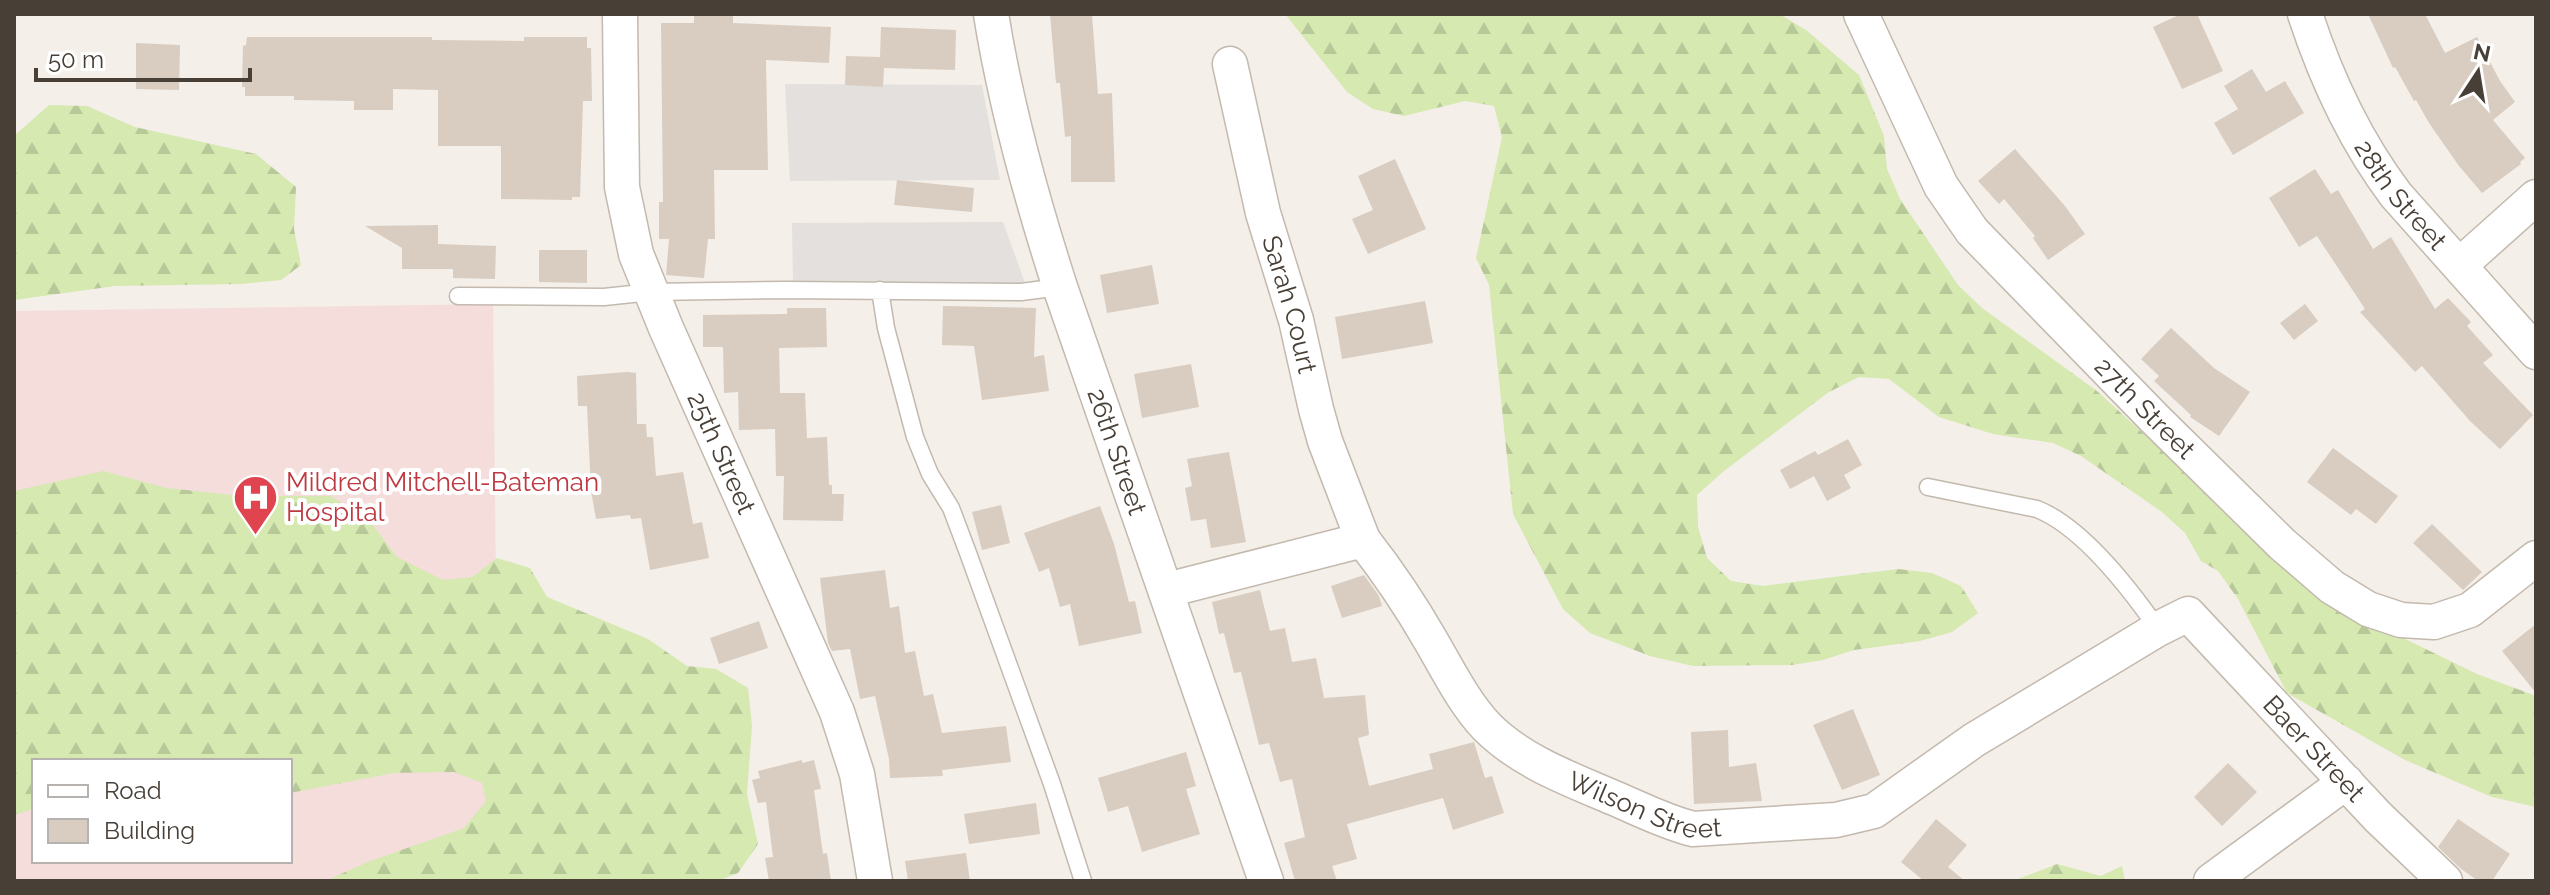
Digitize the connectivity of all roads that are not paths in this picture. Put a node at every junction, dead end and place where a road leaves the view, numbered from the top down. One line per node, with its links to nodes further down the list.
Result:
1 (620, 14): 10 (street, 25th Street)
2 (991, 14): 8 (street, 26th Street)
3 (1861, 14): 15 (street, 27th Street)
4 (2305, 14): 7 (street, 28th Street)
5 (1230, 64): 14 (street, Sarah Court)
6 (2536, 197): 7 (street)
7 (2460, 265): 12 (street, 28th Street)
8 (1060, 287): 9 (lane); 16 (street, 26th Street)
9 (880, 290): 10 (lane); 20 (lane)
10 (651, 292): 11 (lane); 19 (street, 25th Street)
11 (458, 296)
12 (2536, 352)
13 (1928, 487): 17 (lane)
14 (1363, 540): 16 (street); 17 (street, Wilson Street)
15 (2536, 558)
16 (1167, 590): 21 (street, 26th Street)
17 (2173, 621): 18 (street, Baer Street)
18 (2346, 782): 22 (street); 23 (street, Baer Street)
19 (875, 881)
20 (1083, 881)
21 (1266, 881)
22 (2211, 881)
23 (2445, 881)

